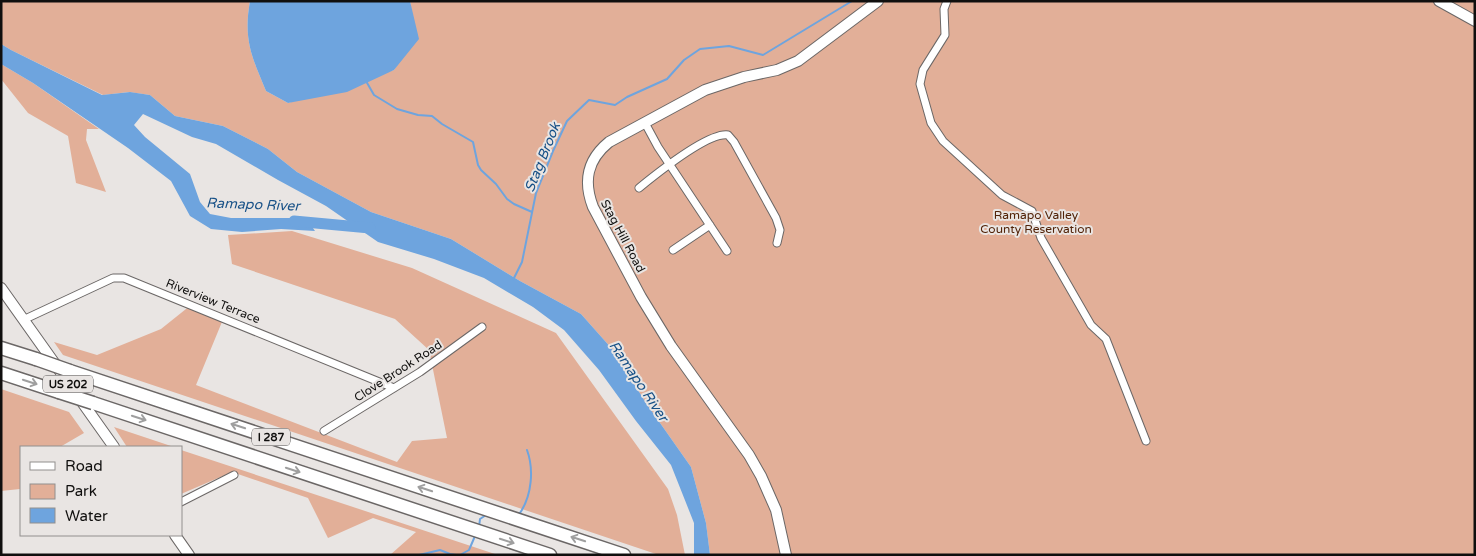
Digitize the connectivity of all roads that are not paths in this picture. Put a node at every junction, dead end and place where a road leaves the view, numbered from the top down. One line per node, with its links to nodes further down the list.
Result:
1 (878, 1): 5 (street, Stag Hill Road)
2 (947, 1): 19 (street)
3 (1440, 1): 4 (street)
4 (1475, 21)
5 (645, 123): 6 (street); 27 (street, Stag Hill Road)
6 (669, 164): 7 (street); 8 (street); 9 (street)
7 (639, 188)
8 (710, 225): 10 (street); 11 (street)
9 (778, 243)
10 (673, 250)
11 (727, 250)
12 (1, 288): 13 (street, US 202)
13 (24, 320): 17 (street, Riverview Terrace); 20 (street, US 202)
14 (482, 327): 17 (street, Clove Brook Road)
15 (1, 348): 26 (highway, I 287, one-way to 15, bridge)
16 (1, 373): 25 (highway, I 287, one-way to 25, bridge)
17 (394, 388): 18 (street, Clove Brook Road)
18 (324, 431)
19 (1146, 441)
20 (113, 446)
21 (234, 475): 22 (street)
22 (182, 501)
23 (176, 536): 24 (street)
24 (189, 555)
25 (550, 555)
26 (624, 555)
27 (786, 555)

